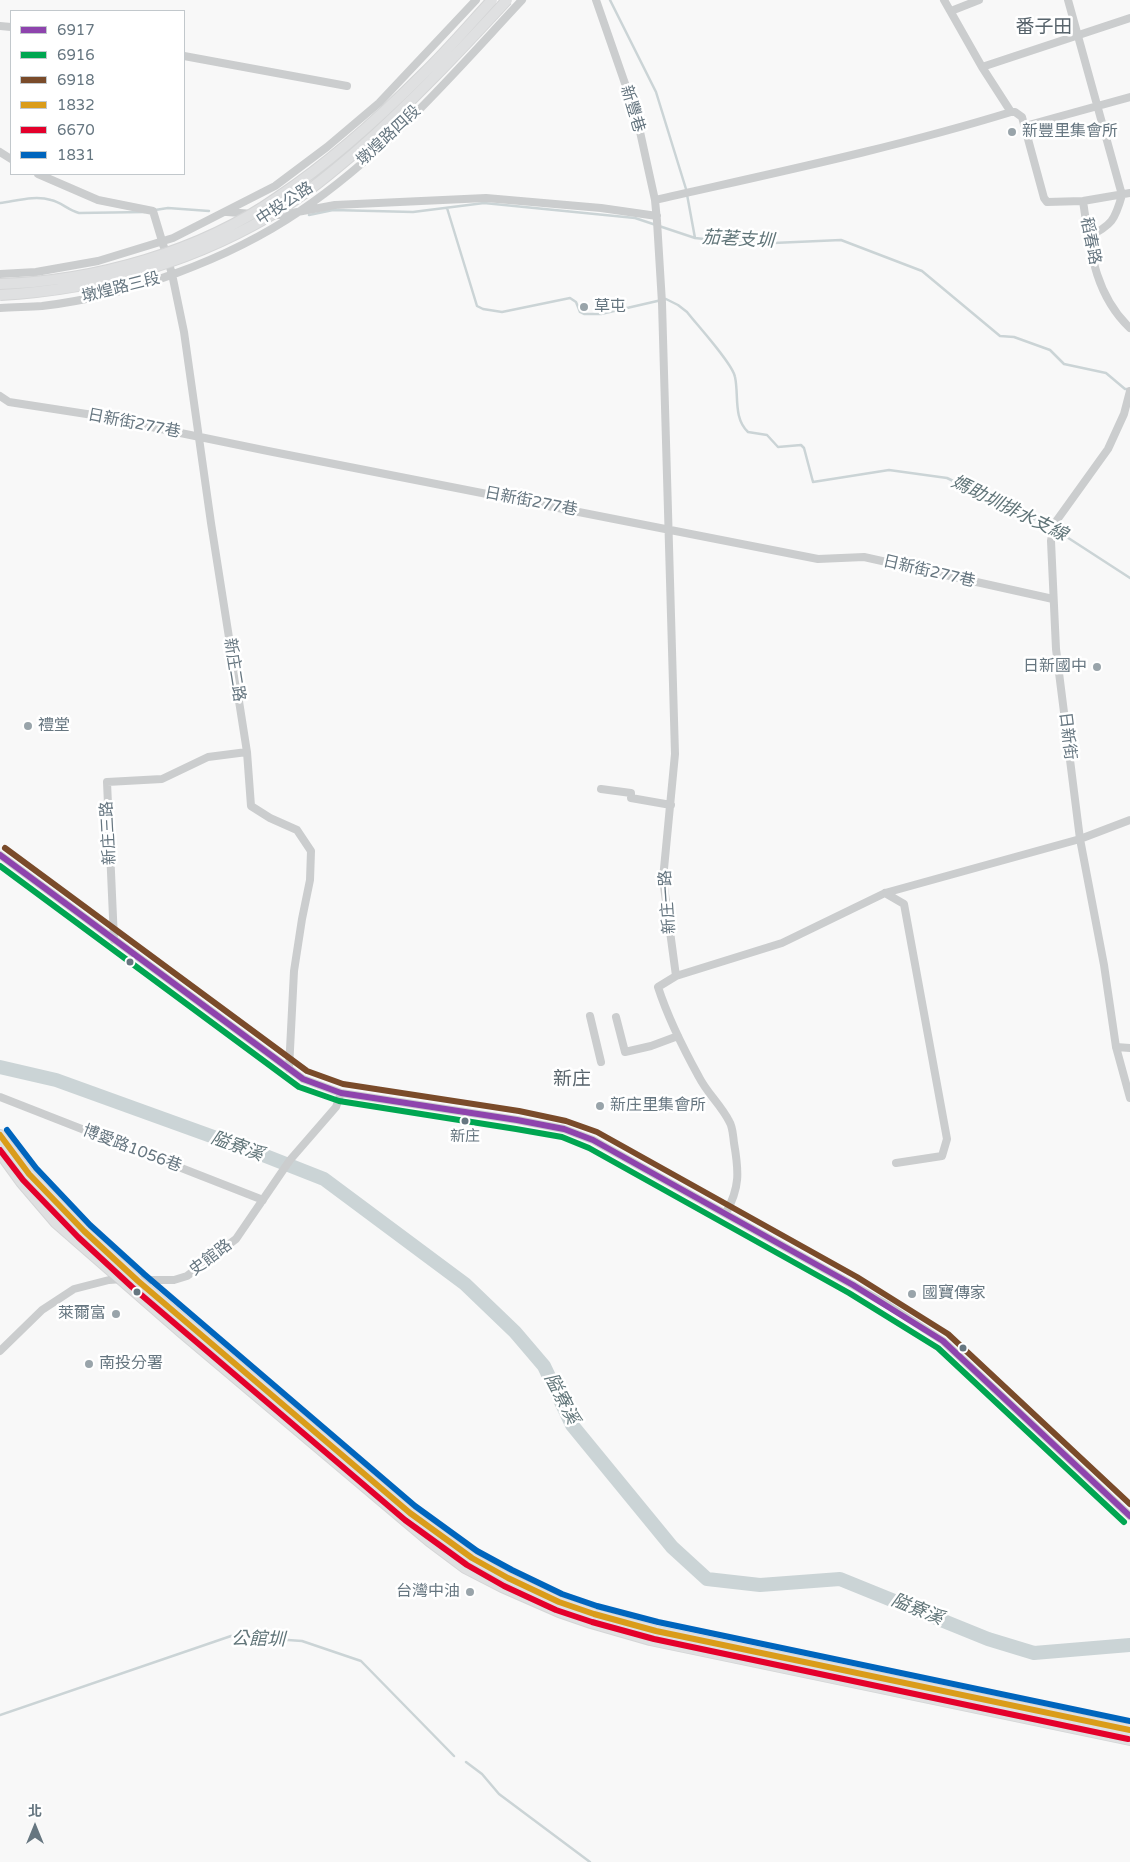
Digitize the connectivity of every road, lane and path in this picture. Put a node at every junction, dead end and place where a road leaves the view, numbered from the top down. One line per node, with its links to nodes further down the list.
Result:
1 (476, 0): 23 (street, 墩煌路四段)
2 (492, 0): 32 (main road, 中投公路, bridge)
3 (507, 0): 33 (main road, 中投公路, bridge)
4 (522, 0): 24 (street, 墩煌路四段)
5 (596, 0): 21 (street, 新豐巷)
6 (944, 0): 9 (street)
7 (979, 0): 9 (street)
8 (1068, 0): 11 (street)
9 (951, 11): 13 (street)
10 (1130, 18): 11 (street)
11 (1077, 35): 13 (street); 16 (street)
12 (185, 56): 14 (street)
13 (982, 67): 17 (street)
14 (347, 86)
15 (1130, 97): 16 (street)
16 (1098, 107): 18 (street); 20 (street)
17 (1011, 112): 18 (street); 21 (street)
18 (1026, 126): 22 (street, 稻春路)
19 (40, 175): 28 (street, 新庄二路)
20 (1126, 194): 22 (street); 27 (street)
21 (655, 200): 26 (street, 新豐巷)
22 (1083, 202): 27 (street, 稻春路)
23 (225, 212): 24 (street); 25 (street, 墩煌路四段)
24 (300, 212): 26 (street); 29 (street, 墩煌路四段)
25 (213, 219): 28 (street, 墩煌路三段)
26 (657, 222): 39 (street, 新豐巷)
27 (1088, 237): 35 (street, 稻春路)
28 (162, 242): 30 (street, 墩煌路三段); 31 (street, 新庄二路)
29 (236, 248): 31 (street, 墩煌路三段)
30 (0, 274)
31 (172, 274): 34 (street, 墩煌路三段); 38 (street, 新庄二路)
32 (0, 284)
33 (0, 295)
34 (0, 308)
35 (1130, 328)
36 (1130, 391): 40 (street, 日新街)
37 (0, 396): 38 (street, 日新街277巷)
38 (199, 437): 39 (street, 日新街277巷); 41 (street, 新庄二路)
39 (668, 529): 40 (street, 日新街277巷); 43 (street, 新庄一路)
40 (1053, 600): 45 (street, 日新街)
41 (247, 752): 48 (street, 新庄三路); 56 (street, 新庄二路)
42 (601, 789): 43 (street)
43 (670, 805): 49 (street, 新庄一路)
44 (1130, 820): 45 (street)
45 (1080, 839): 47 (street); 53 (street, 日新街)
46 (0, 855): 48 (street)
47 (885, 893): 49 (street); 62 (street)
48 (114, 940): 56 (street)
49 (676, 976): 52 (street)
50 (590, 1016): 55 (street)
51 (616, 1017): 52 (street)
52 (678, 1036): 64 (street)
53 (1116, 1047): 54 (street); 59 (street, 日新街)
54 (1130, 1048)
55 (601, 1062)
56 (289, 1070): 57 (street)
57 (341, 1093): 63 (street, 史館路); 64 (street)
58 (0, 1097): 63 (street, 博愛路1056巷)
59 (1130, 1098)
60 (0, 1135): 66 (main road)
61 (0, 1153): 65 (main road)
62 (896, 1163)
63 (265, 1197): 66 (street, 史館路)
64 (726, 1213): 68 (street)
65 (121, 1278): 66 (street, 史館路); 67 (street, 史館路); 70 (main road)
66 (138, 1281): 69 (main road)
67 (0, 1351)
68 (1130, 1516)
69 (472, 1558): 70 (main road); 71 (main road)
70 (465, 1568): 71 (main road)
71 (505, 1583): 72 (main road); 73 (main road)
72 (1130, 1730)
73 (1130, 1740)

